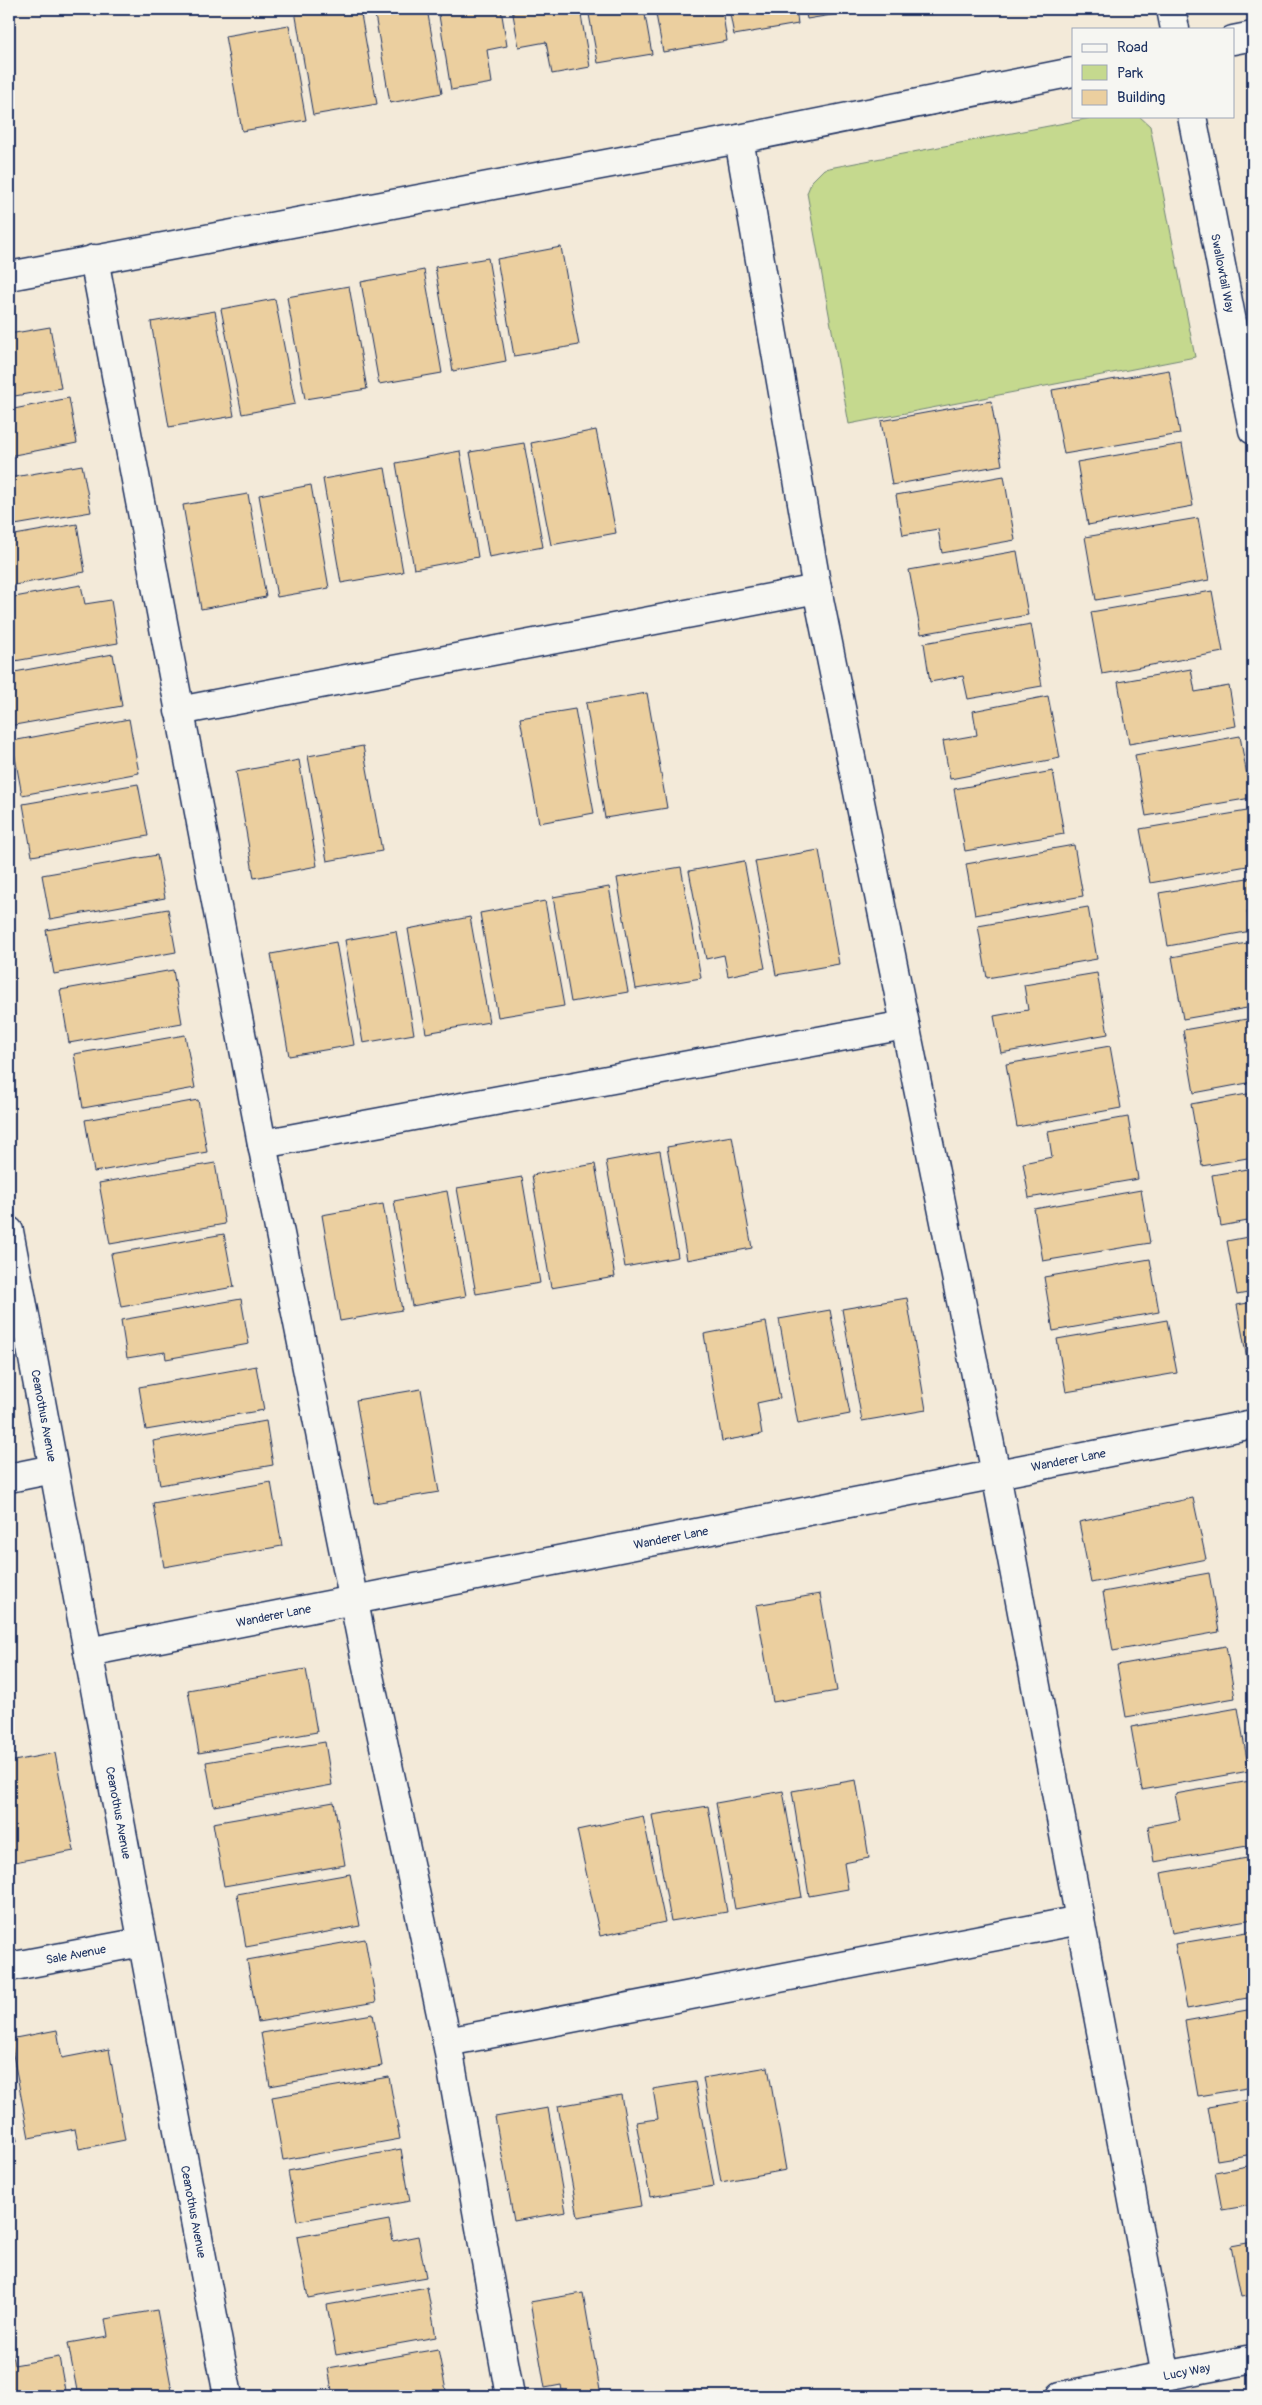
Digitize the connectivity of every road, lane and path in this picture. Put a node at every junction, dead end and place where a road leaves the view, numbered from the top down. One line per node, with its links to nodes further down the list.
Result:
1 (1171, 9): 2 (street)
2 (1175, 28)
3 (1253, 36): 4 (street)
4 (1234, 40)
5 (1072, 72): 7 (street)
6 (1192, 118): 10 (street, Swallowtail Way)
7 (739, 139): 8 (street); 11 (street)
8 (94, 259): 9 (street); 12 (street)
9 (9, 276)
10 (1253, 430)
11 (816, 589): 12 (street); 13 (street)
12 (179, 710): 14 (street)
13 (905, 1026): 14 (street); 18 (street)
14 (262, 1144): 20 (street)
15 (9, 1231): 17 (street, Ceanothus Avenue)
16 (1253, 1424): 18 (street, Wanderer Lane)
17 (53, 1469): 19 (street); 21 (street, Ceanothus Avenue)
18 (996, 1474): 20 (street, Wanderer Lane); 22 (street)
19 (9, 1478)
20 (353, 1598): 21 (street, Wanderer Lane); 25 (street)
21 (88, 1652): 23 (street, Ceanothus Avenue)
22 (1080, 1920): 25 (street); 27 (street)
23 (142, 1942): 24 (street, Sale Avenue); 28 (street, Ceanothus Avenue)
24 (9, 1967)
25 (447, 2042): 29 (street)
26 (1253, 2359): 27 (street, Lucy Way)
27 (1166, 2376): 30 (street, Lucy Way)
28 (228, 2396)
29 (510, 2396)
30 (1061, 2396)

